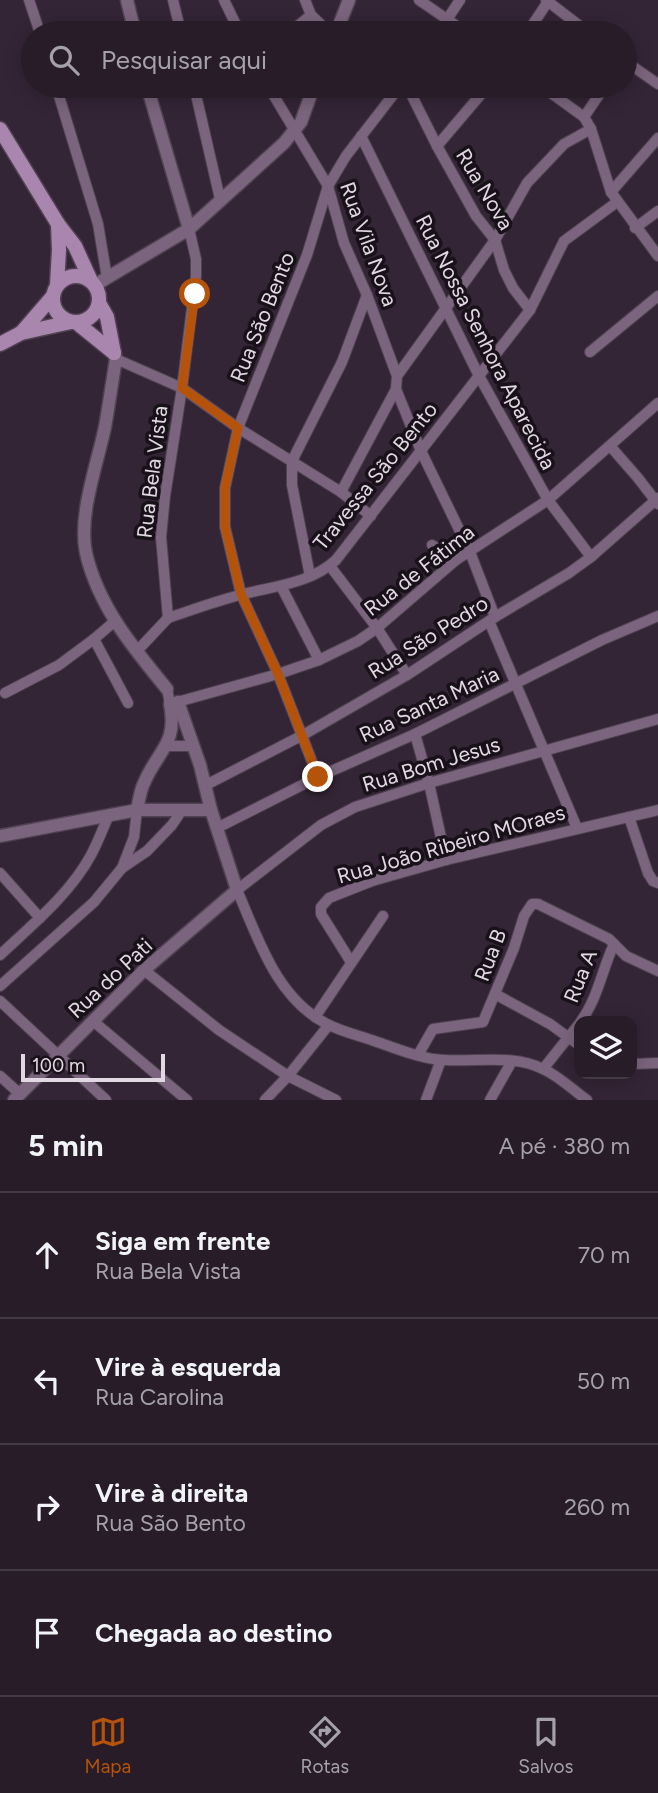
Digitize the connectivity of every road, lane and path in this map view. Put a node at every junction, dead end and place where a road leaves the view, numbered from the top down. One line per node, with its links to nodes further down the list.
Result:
1 (29, 0): 12 (street)
2 (127, 0): 13 (street)
3 (173, 0): 14 (street)
4 (224, 0): 15 (street)
5 (305, 0): 10 (street)
6 (349, 0): 18 (street)
7 (419, 0): 11 (street)
8 (460, 0): 11 (street)
9 (548, 1): 19 (street); 20 (street)
10 (311, 15): 16 (street); 17 (street)
11 (448, 20)
12 (36, 21)
13 (132, 21)
14 (178, 21)
15 (234, 21)
16 (304, 21)
17 (317, 21)
18 (341, 21)
19 (535, 21)
20 (574, 21)
21 (637, 69): 22 (street)
22 (658, 84)
23 (60, 98): 50 (street)
24 (151, 98): 47 (street, Rua Bela Vista)
25 (197, 98): 42 (street)
26 (275, 98): 36 (street)
27 (310, 98): 36 (street)
28 (391, 98): 37 (street, Rua São Bento)
29 (413, 98): 39 (street, Rua Nova)
30 (478, 98): 39 (street)
31 (558, 98): 33 (street)
32 (597, 98): 33 (street)
33 (584, 117): 35 (street)
34 (0, 129): 45 (main road)
35 (591, 129): 41 (street); 48 (street)
36 (295, 131): 40 (street, Rua Vila Nova); 42 (street)
37 (361, 136): 40 (street, Rua São Bento); 56 (street, Rua Nossa Senhora Aparecida)
38 (658, 138): 41 (street)
39 (437, 146): 48 (street, Rua Nova)
40 (328, 186): 52 (street, Rua Vila Nova); 67 (street, Rua São Bento)
41 (611, 192): 43 (street)
42 (219, 199): 47 (street)
43 (617, 202): 46 (street); 55 (street, Travessa São Bento)
44 (658, 211): 46 (street)
45 (58, 224): 50 (main road); 51 (main road)
46 (635, 228): 49 (street)
47 (188, 229): 50 (street); 64 (street, Rua Bela Vista)
48 (495, 240): 55 (street, Rua Nova); 56 (street)
49 (658, 256)
50 (98, 281): 51 (main road); 54 (main road)
51 (55, 290): 57 (main road); 58 (main road)
52 (367, 295): 62 (street, Rua Vila Nova); 70 (street)
53 (658, 296): 60 (street)
54 (99, 303): 57 (main road); 61 (main road)
55 (530, 310): 63 (street, Travessa São Bento)
56 (445, 311): 62 (street); 63 (street, Rua Nossa Senhora Aparecida)
57 (74, 322): 58 (main road); 61 (main road)
58 (22, 333): 59 (main road)
59 (0, 344)
60 (590, 352)
61 (115, 356): 64 (street); 86 (street)
62 (397, 376): 65 (street)
63 (479, 376): 69 (street, Travessa São Bento); 72 (street, Rua Nossa Senhora Aparecida)
64 (182, 388): 67 (street); 84 (street, Rua Bela Vista)
65 (396, 389): 69 (street); 71 (street)
66 (658, 403): 68 (street, Rua de Fátima)
67 (238, 428): 70 (street); 82 (street, Rua São Bento)
68 (611, 447): 72 (street, Rua de Fátima); 73 (street)
69 (421, 451): 74 (street, Travessa São Bento); 76 (street)
70 (292, 461): 71 (street); 80 (street)
71 (341, 492): 74 (street)
72 (548, 500): 76 (street, Rua de Fátima); 77 (street, Rua Nossa Senhora Aparecida)
73 (657, 501): 77 (street, Rua São Pedro)
74 (370, 516): 79 (street, Travessa São Bento)
75 (432, 545): 78 (street)
76 (470, 552): 78 (street, Rua de Fátima); 85 (street)
77 (591, 557): 85 (street, Rua São Pedro)
78 (456, 560): 87 (street, Rua de Fátima)
79 (330, 566): 80 (street, Travessa São Bento); 87 (street)
80 (310, 576): 81 (street, Travessa São Bento)
81 (281, 586): 82 (street, Travessa São Bento); 90 (street)
82 (241, 594): 84 (street, Travessa São Bento); 91 (street, Rua São Bento)
83 (658, 616): 93 (street, Rua Santa Maria)
84 (168, 618): 89 (street)
85 (492, 619): 92 (street, Rua São Pedro); 93 (street)
86 (115, 621): 88 (street); 89 (street)
87 (377, 628): 90 (street, Rua de Fátima); 92 (street)
88 (94, 639): 95 (street); 96 (street)
89 (136, 651): 94 (street)
90 (319, 660): 91 (street, Rua de Fátima)
91 (278, 674): 97 (street, Rua de Fátima); 99 (street, Rua São Bento)
92 (407, 675): 99 (street, Rua São Pedro)
93 (517, 683): 100 (street, Rua Santa Maria); 103 (street)
94 (167, 689): 97 (street)
95 (5, 693)
96 (128, 703)
97 (174, 703): 101 (street); 102 (street)
98 (658, 719): 103 (street, Rua Bom Jesus)
99 (303, 734): 104 (street, Rua São Bento); 106 (street, Rua São Pedro)
100 (415, 734): 104 (street, Rua Santa Maria); 105 (street)
101 (167, 746): 102 (street); 107 (street)
102 (194, 746): 106 (street)
103 (546, 751): 105 (street, Rua Bom Jesus); 114 (street)
104 (318, 777): 113 (street, Rua Santa Maria)
105 (429, 783): 116 (street); 120 (street, Rua Bom Jesus)
106 (206, 785): 109 (street)
107 (137, 810): 108 (street); 111 (street); 117 (street)
108 (182, 810): 109 (street); 117 (street)
109 (211, 810): 113 (street)
110 (658, 810): 112 (street, Rua João Ribeiro MOraes)
111 (109, 815): 115 (street); 122 (street)
112 (629, 817): 114 (street, Rua João Ribeiro MOraes); 119 (street)
113 (217, 828): 120 (street)
114 (577, 828): 116 (street, Rua João Ribeiro MOraes)
115 (0, 836)
116 (446, 860): 125 (street, Rua João Ribeiro MOraes)
117 (122, 868): 128 (street)
118 (0, 873): 122 (street)
119 (658, 883)
120 (237, 890): 126 (street, Rua do Pati); 132 (street)
121 (383, 916): 125 (street)
122 (40, 918): 124 (street)
123 (614, 944): 127 (street); 129 (street, Rua B); 131 (street, Rua A)
124 (0, 955)
125 (351, 962): 132 (street)
126 (144, 970): 133 (street, Rua do Pati); 146 (street)
127 (658, 971)
128 (0, 986)
129 (495, 994): 136 (street); 139 (street, Rua B)
130 (0, 1000): 138 (street)
131 (584, 1016)
132 (314, 1017): 134 (street)
133 (93, 1021): 138 (street, Rua do Pati); 150 (street)
134 (328, 1026): 139 (street); 146 (street)
135 (574, 1030): 136 (street, Rua A)
136 (568, 1037): 137 (street); 144 (street, Rua A)
137 (574, 1041)
138 (58, 1054): 147 (street, Rua do Pati); 149 (street)
139 (418, 1055): 140 (street)
140 (441, 1060): 141 (street); 153 (street)
141 (512, 1060): 144 (street); 148 (street)
142 (658, 1063): 143 (street)
143 (637, 1064)
144 (543, 1069): 154 (street)
145 (0, 1076): 147 (street)
146 (288, 1076): 151 (street); 152 (street)
147 (17, 1097)
148 (493, 1099)
149 (106, 1100)
150 (187, 1100)
151 (265, 1100)
152 (336, 1100)
153 (426, 1100)
154 (587, 1100)

